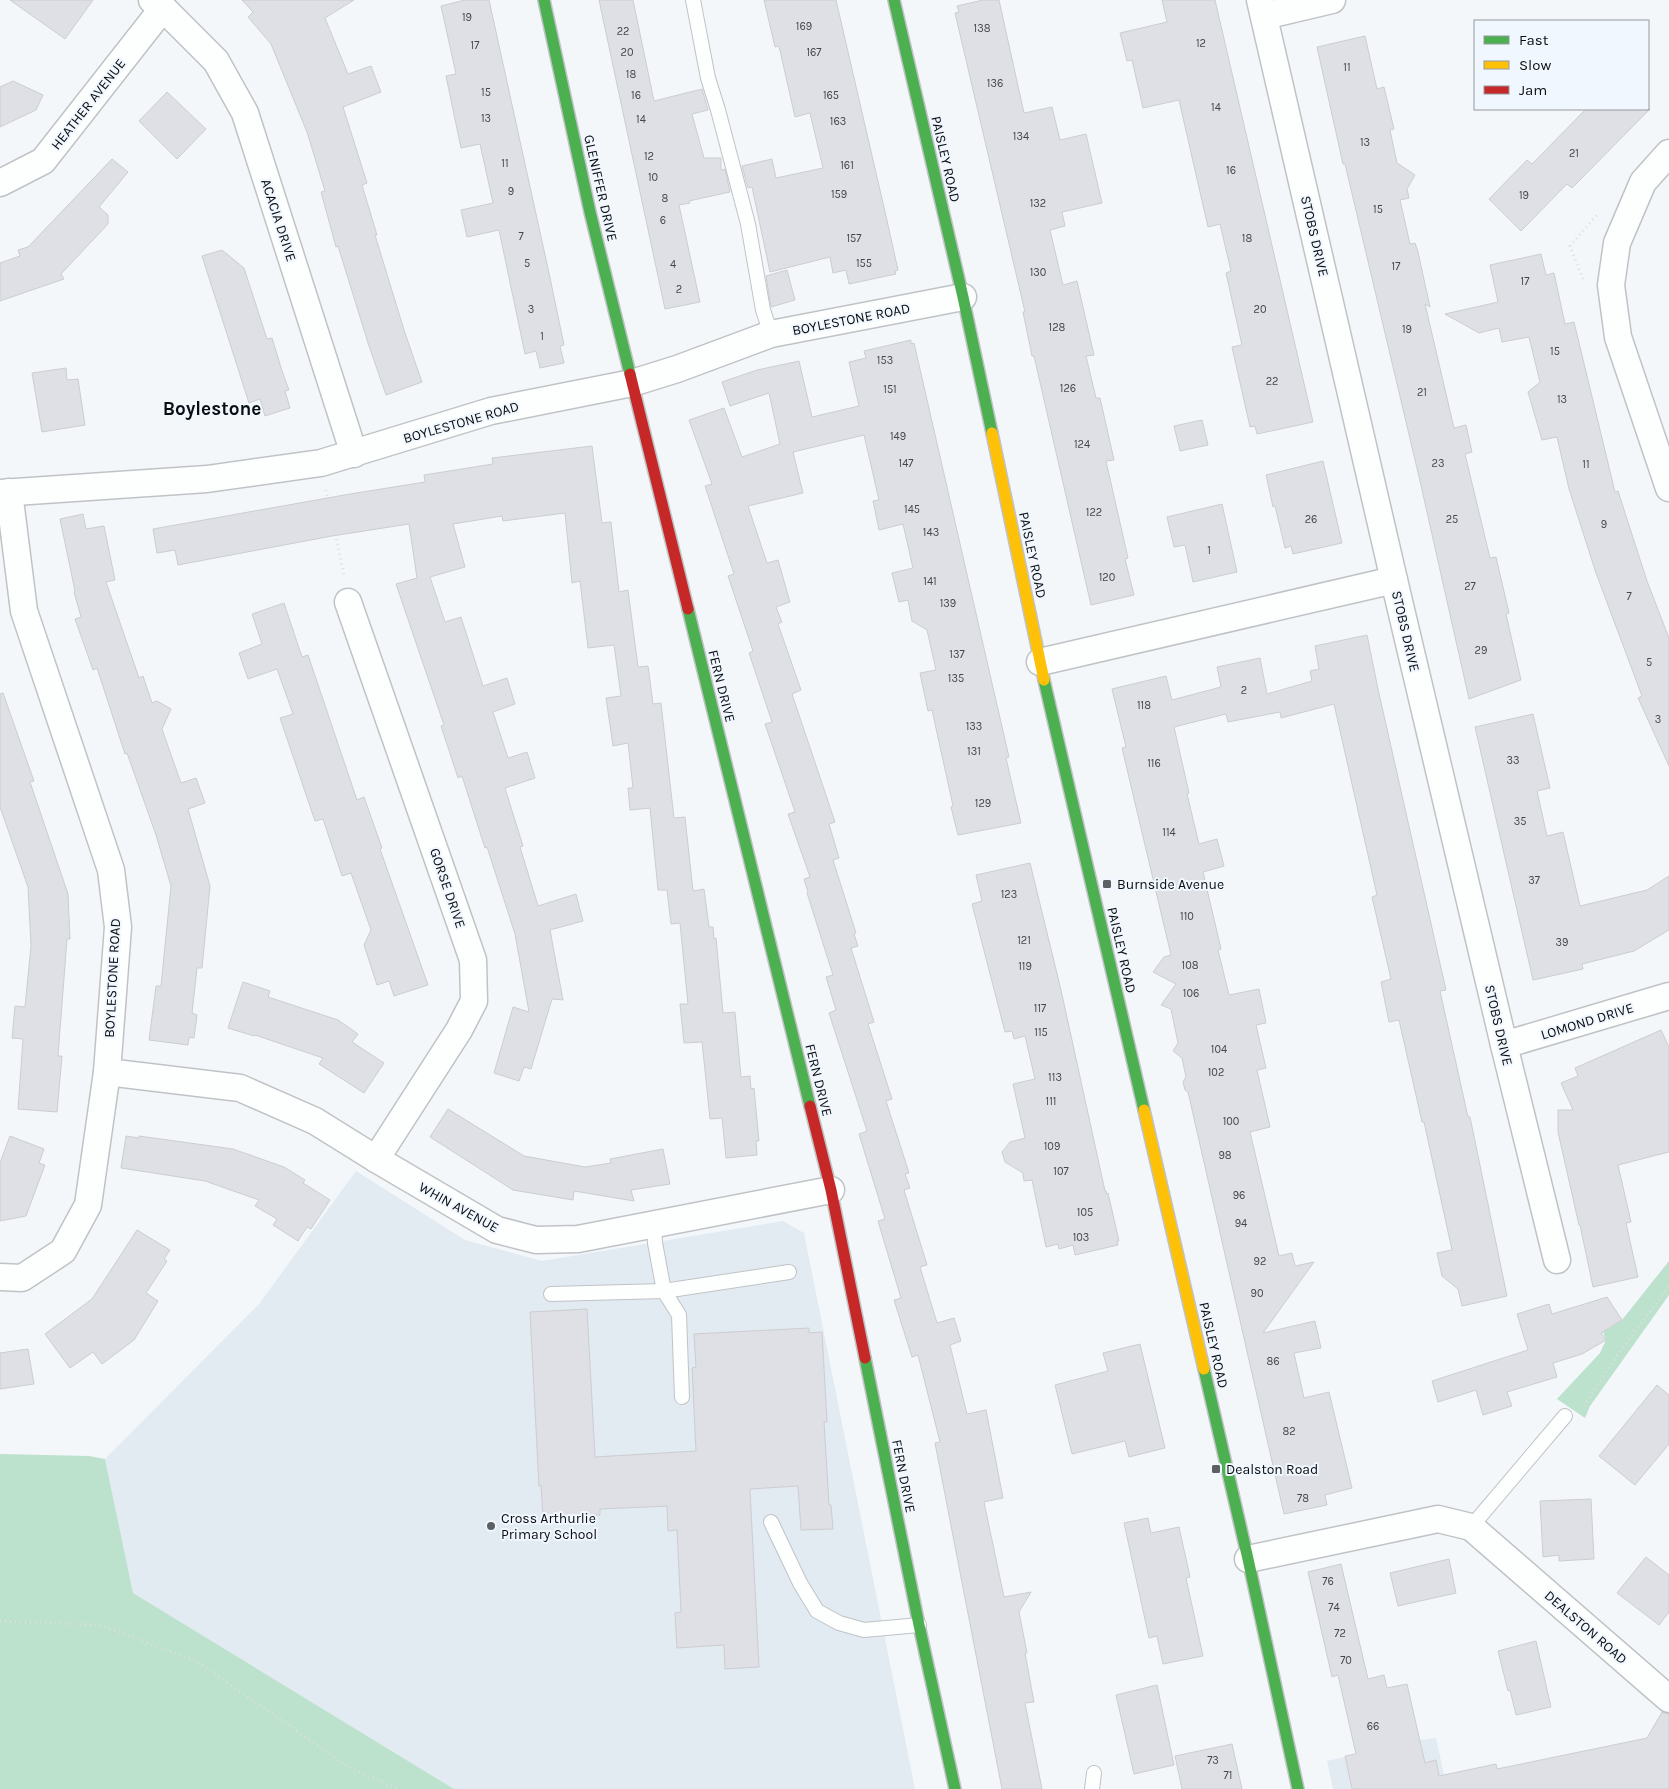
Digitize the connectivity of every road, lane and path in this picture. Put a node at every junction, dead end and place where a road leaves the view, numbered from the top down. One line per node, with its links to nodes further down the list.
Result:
1 (544, 0): 11 (street, GLENIFFER DRIVE)
2 (693, 0): 10 (lane)
3 (894, 0): 9 (street, PAISLEY ROAD)
4 (1332, 0): 6 (street)
5 (158, 4): 8 (street, HEATHER AVENUE); 12 (street, ACACIA DRIVE)
6 (1262, 8): 16 (street, STOBS DRIVE)
7 (1669, 153): 14 (street)
8 (0, 183)
9 (963, 298): 10 (street, BOYLESTONE ROAD); 18 (street, PAISLEY ROAD)
10 (771, 334): 11 (street, BOYLESTONE ROAD)
11 (632, 383): 12 (street, BOYLESTONE ROAD); 23 (street, FERN DRIVE)
12 (354, 454): 13 (street, BOYLESTONE ROAD)
13 (321, 463): 15 (street, BOYLESTONE ROAD); 17 (path)
14 (1669, 488)
15 (4, 492): 21 (street, BOYLESTONE ROAD)
16 (1394, 580): 18 (street); 20 (street, STOBS DRIVE)
17 (348, 602): 22 (street, GORSE DRIVE)
18 (1040, 662): 35 (street, PAISLEY ROAD)
19 (1669, 996): 20 (street, LOMOND DRIVE)
20 (1504, 1045): 25 (street, STOBS DRIVE)
21 (107, 1072): 22 (street, WHIN AVENUE); 27 (street, BOYLESTONE ROAD)
22 (376, 1159): 24 (street, WHIN AVENUE)
23 (831, 1190): 24 (street, WHIN AVENUE); 37 (street, FERN DRIVE)
24 (654, 1225): 29 (lane)
25 (1557, 1260)
26 (789, 1272): 29 (lane)
27 (0, 1277)
28 (1669, 1286): 32 (path)
29 (664, 1291): 30 (lane); 31 (lane)
30 (551, 1294)
31 (682, 1397)
32 (1565, 1416): 34 (lane)
33 (771, 1522): 37 (lane)
34 (1471, 1527): 35 (street, DEALSTON ROAD); 38 (street, DEALSTON ROAD)
35 (1248, 1559): 43 (street, PAISLEY ROAD)
36 (0, 1621): 40 (path)
37 (919, 1625): 41 (street, FERN DRIVE)
38 (1669, 1699)
39 (1094, 1773): 42 (lane)
40 (399, 1789)
41 (955, 1789)
42 (1092, 1789)
43 (1298, 1789)

